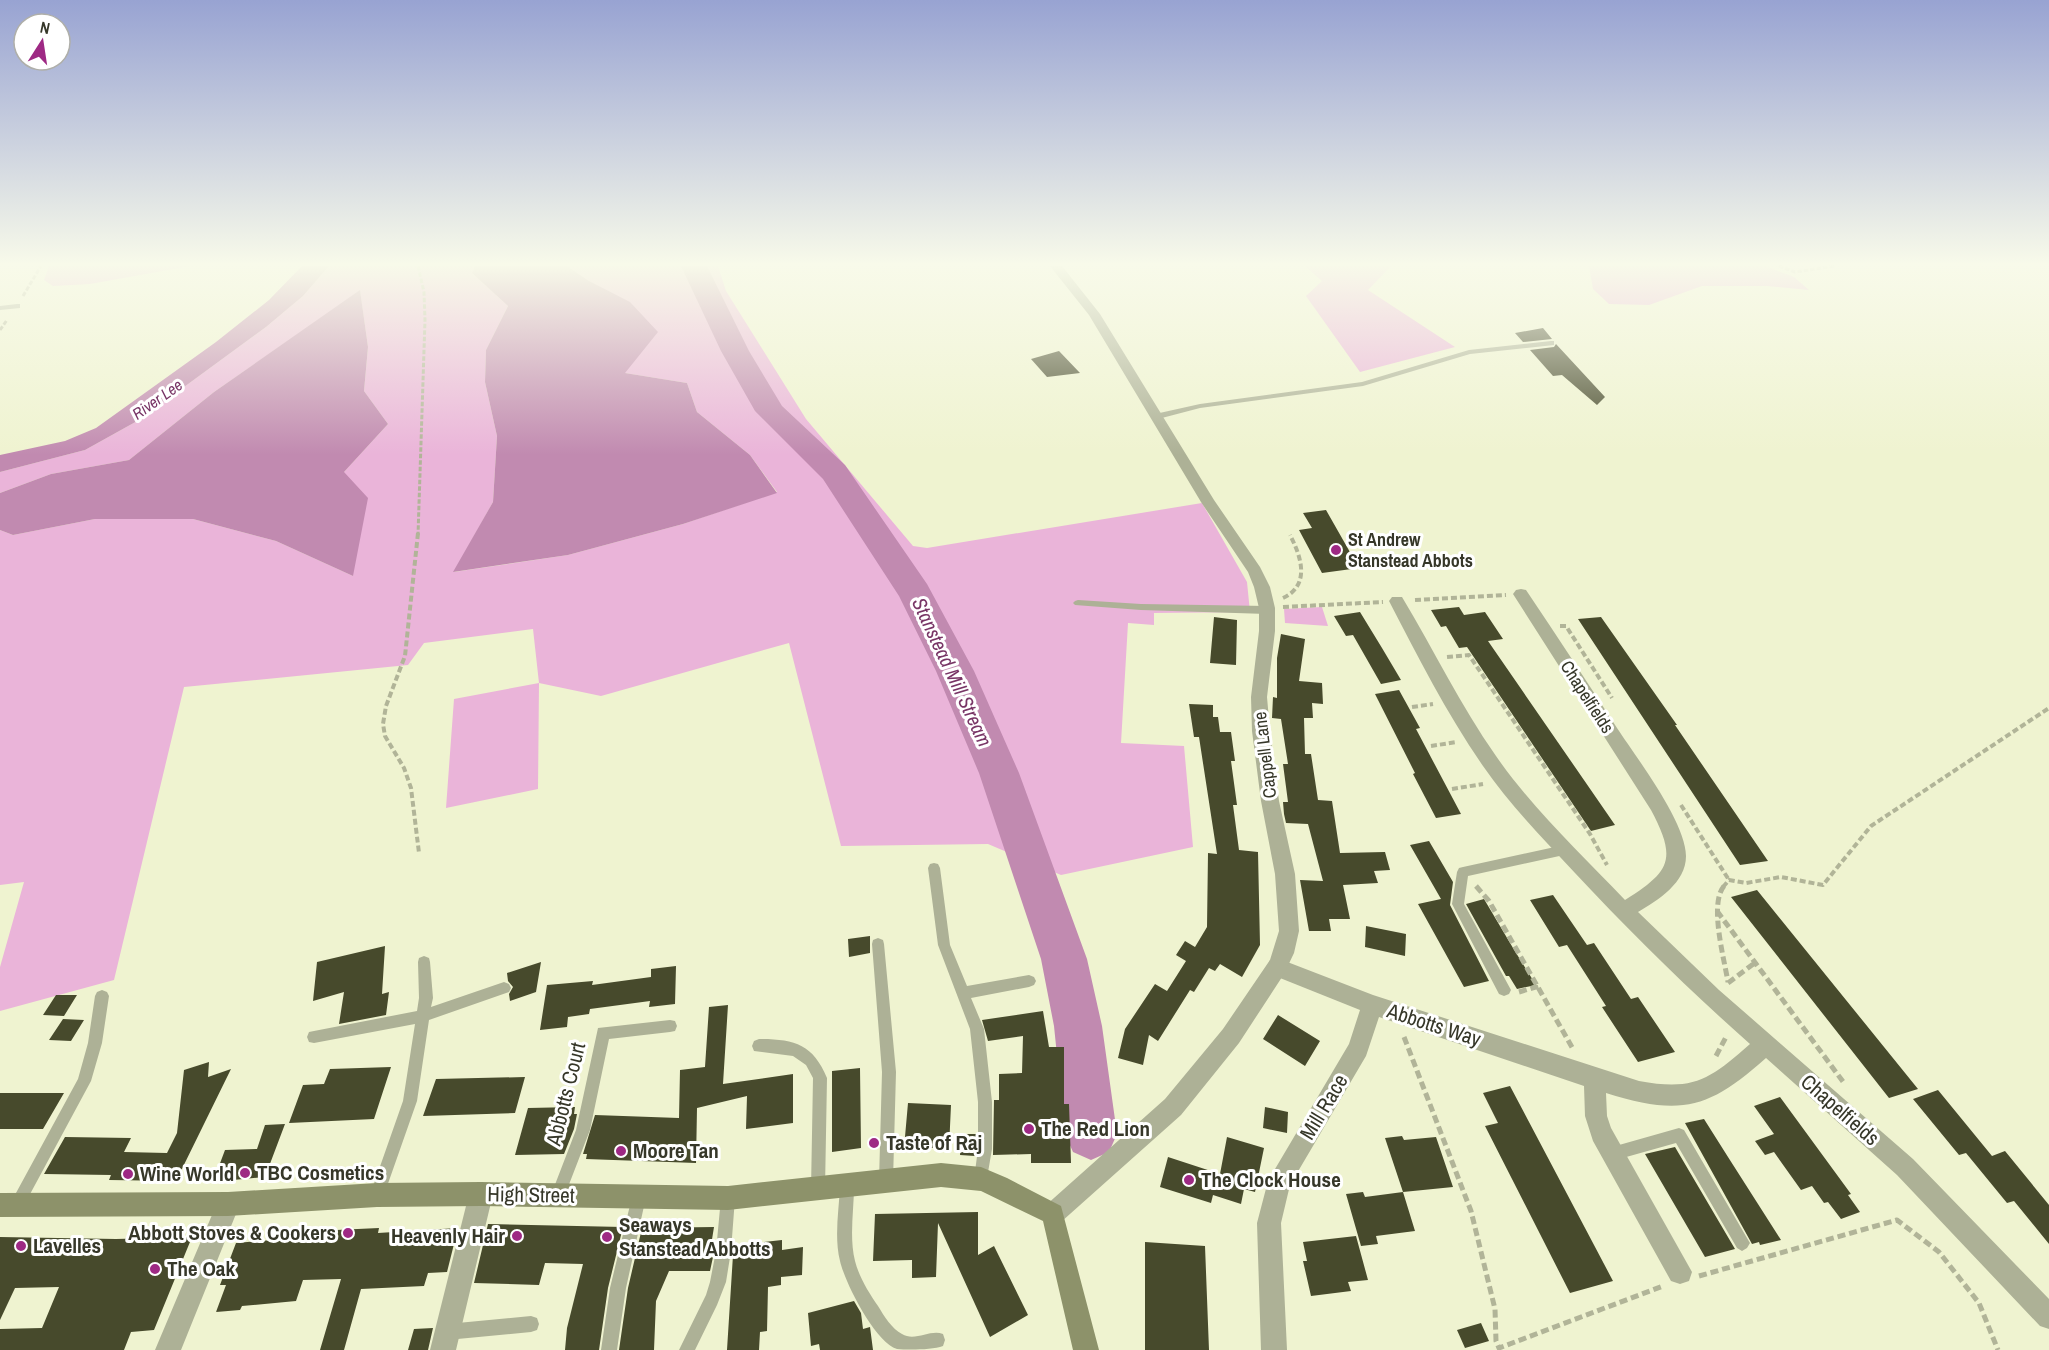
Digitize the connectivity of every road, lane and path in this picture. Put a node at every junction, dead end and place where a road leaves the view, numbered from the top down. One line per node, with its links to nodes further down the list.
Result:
1 (424, 329): 19 (path)
2 (1102, 329): 4 (street, Cappell Lane)
3 (1551, 343): 4 (lane)
4 (1158, 416): 9 (street, Cappell Lane)
5 (1290, 535): 9 (path)
6 (1521, 594): 24 (street, Chapelfields)
7 (1397, 601): 18 (street, Chapelfields)
8 (1078, 603): 9 (lane)
9 (1266, 607): 28 (street, Cappell Lane)
10 (1443, 658): 22 (path)
11 (1437, 703): 12 (path)
12 (1412, 707)
13 (2049, 708): 23 (path)
14 (1461, 742): 15 (path)
15 (1431, 747)
16 (1490, 783): 17 (path)
17 (1452, 789)
18 (1564, 850): 21 (lane); 24 (street, Chapelfields)
19 (419, 853)
20 (934, 868): 34 (lane)
21 (1463, 872): 30 (path); 32 (lane)
22 (1611, 872)
23 (1717, 910): 27 (path); 27 (path)
24 (1623, 911): 38 (street, Chapelfields)
25 (878, 944): 50 (lane)
26 (424, 962): 39 (lane)
27 (1756, 962): 47 (path)
28 (1277, 967): 36 (street, Abbotts Way); 60 (street, Cappell Lane)
29 (1029, 981): 34 (lane)
30 (1539, 986): 33 (path); 44 (path)
31 (504, 988): 39 (lane)
32 (1504, 990)
33 (1522, 992)
34 (963, 993): 49 (lane)
35 (102, 996): 59 (lane)
36 (1372, 1006): 37 (street, Abbotts Way); 71 (street, Mill Race)
37 (1395, 1013): 46 (street, Abbotts Way); 62 (path)
38 (1731, 1014): 42 (street, Chapelfields); 45 (path)
39 (423, 1016): 41 (lane); 54 (lane)
40 (670, 1026): 55 (lane, Abbotts Court)
41 (314, 1037)
42 (1765, 1045): 46 (street, Abbotts Way); 63 (street, Chapelfields)
43 (759, 1047): 52 (lane)
44 (1563, 1048)
45 (1710, 1060)
46 (1594, 1077): 48 (street)
47 (1851, 1092)
48 (1611, 1154): 61 (lane); 62 (street)
49 (981, 1179): 50 (main road, High Street); 60 (main road, High Street)
50 (886, 1182): 51 (main road, High Street)
51 (847, 1186): 52 (main road, High Street); 65 (lane)
52 (818, 1189): 57 (main road, High Street)
53 (481, 1194): 54 (main road, High Street); 55 (main road, High Street); 66 (street)
54 (377, 1195): 58 (main road, High Street)
55 (558, 1195): 56 (main road, High Street)
56 (640, 1197): 57 (main road, High Street); 68 (lane)
57 (728, 1198): 69 (lane)
58 (228, 1204): 59 (main road, High Street); 67 (street)
59 (8, 1205)
60 (1053, 1214): 70 (main road)
61 (1742, 1244)
62 (1681, 1278): 72 (path)
63 (2049, 1317)
64 (531, 1324): 66 (lane)
65 (937, 1340)
66 (444, 1341)
67 (168, 1350)
68 (609, 1350)
69 (687, 1350)
70 (1086, 1350)
71 (1274, 1350)
72 (1998, 1350)

